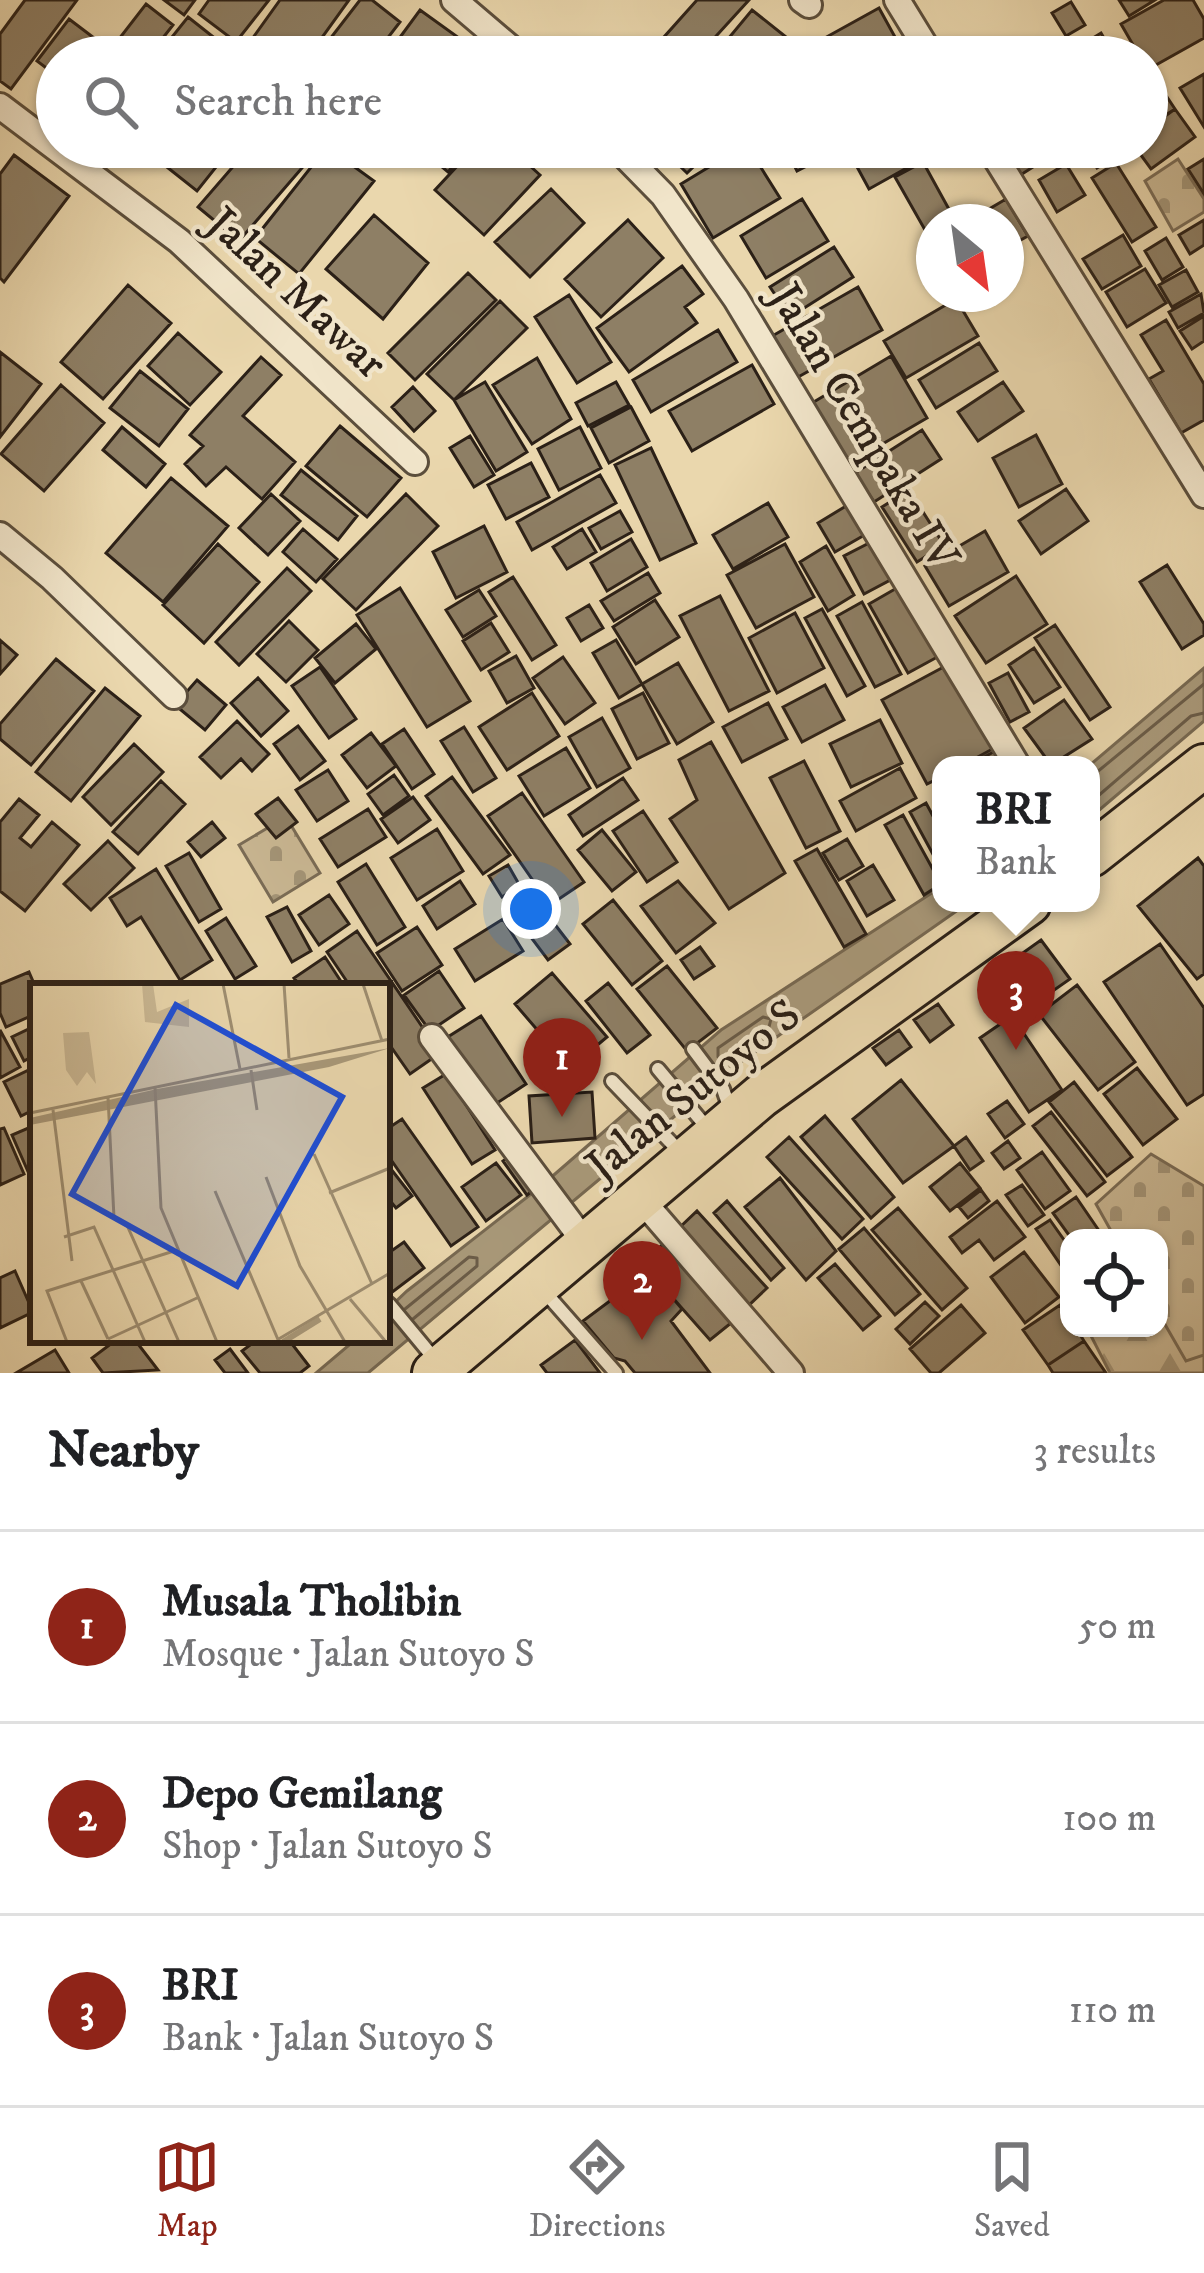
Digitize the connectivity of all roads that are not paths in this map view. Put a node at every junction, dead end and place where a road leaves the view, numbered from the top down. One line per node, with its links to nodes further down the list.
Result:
1 (896, 0): 4 (street)
2 (458, 1): 3 (street)
3 (497, 36)
4 (919, 36)
5 (0, 106): 6 (street, Jalan Mawar)
6 (36, 133)
7 (82, 168): 10 (street, Jalan Mawar)
8 (636, 168): 14 (street, Jalan Cempaka IV)
9 (1002, 168): 11 (street)
10 (415, 462)
11 (1204, 495)
12 (0, 535): 13 (street)
13 (174, 696)
14 (1012, 756)
15 (1204, 766): 16 (highway)
16 (1100, 848)
17 (1016, 912): 22 (highway, Jalan Sutoyo S)
18 (432, 1037): 24 (street)
19 (695, 1051): 22 (lane)
20 (660, 1072): 22 (lane)
21 (612, 1081): 22 (lane)
22 (701, 1123): 23 (highway, Jalan Sutoyo S)
23 (640, 1198): 24 (highway, Jalan Sutoyo S); 29 (street)
24 (578, 1232): 25 (highway, Jalan Sutoyo S)
25 (538, 1284): 27 (highway, Jalan Sutoyo S); 28 (lane)
26 (390, 1305): 27 (lane)
27 (432, 1362)
28 (616, 1373)
29 (791, 1373)

